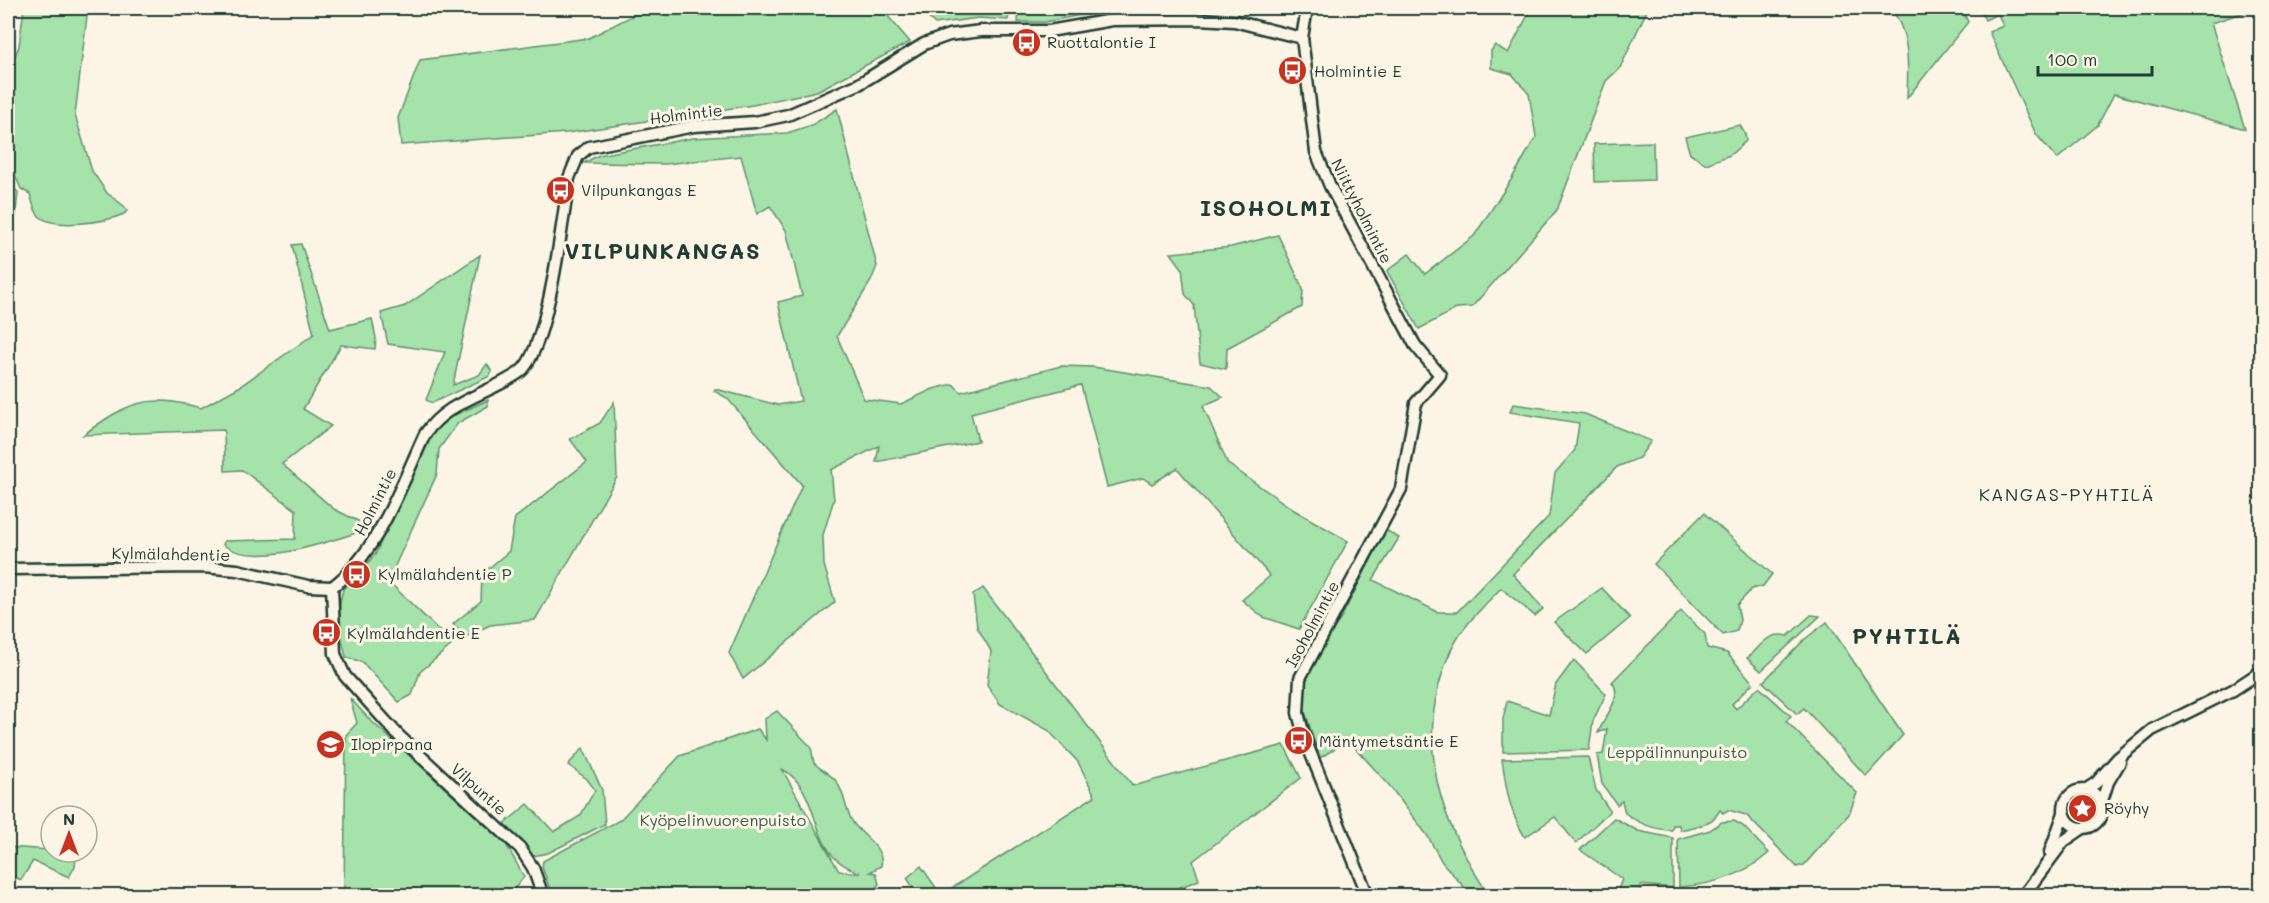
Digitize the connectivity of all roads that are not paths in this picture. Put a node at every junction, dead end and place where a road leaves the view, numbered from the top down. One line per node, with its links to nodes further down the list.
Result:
1 (1307, 8): 2 (street, Niittyholmintie)
2 (1302, 38): 3 (street, Niittyholmintie); 5 (street, Holmintie)
3 (1440, 375): 14 (street, Isoholmintie)
4 (8, 569): 5 (street, Kylmälahdentie)
5 (332, 587): 13 (street, Vilpuntie)
6 (2262, 671): 7 (street)
7 (2129, 750): 8 (street); 9 (street)
8 (2085, 790): 9 (street); 10 (street)
9 (2101, 804): 11 (street)
10 (2064, 813): 11 (street); 12 (street)
11 (2083, 828): 12 (street)
12 (2041, 871): 15 (street)
13 (543, 896)
14 (1368, 896)
15 (2023, 896)

